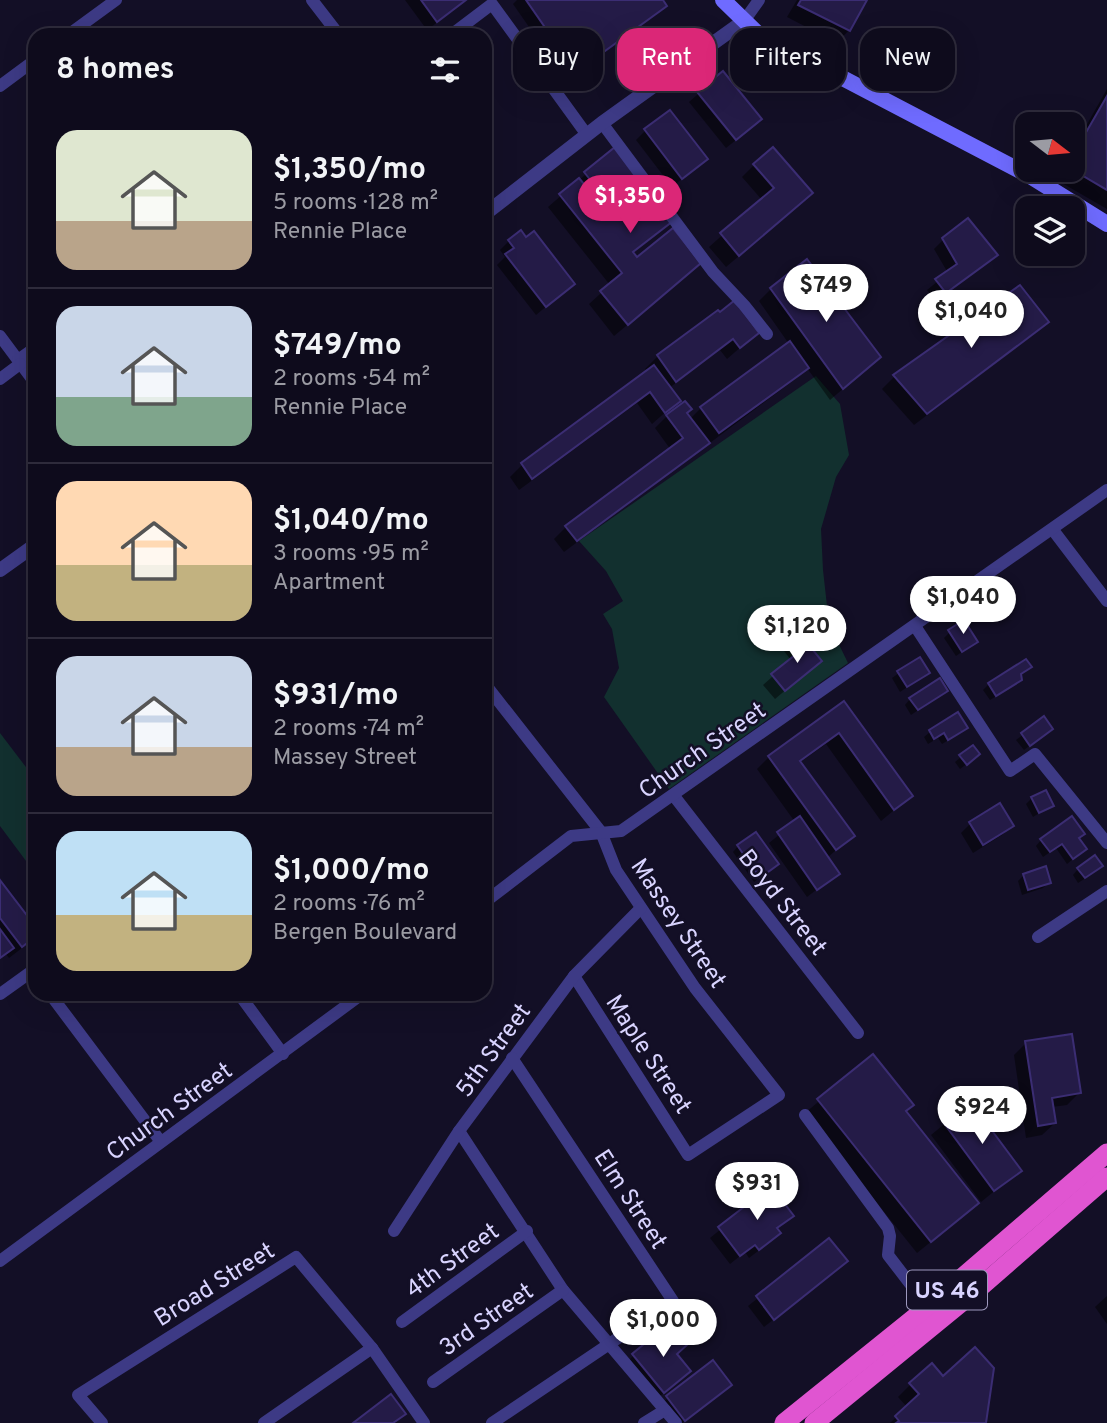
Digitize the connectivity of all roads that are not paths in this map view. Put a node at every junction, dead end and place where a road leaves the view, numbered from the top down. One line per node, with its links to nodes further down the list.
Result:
1 (116, 0): 6 (street)
2 (312, 0): 7 (street)
3 (723, 0): 5 (main road)
4 (759, 0): 5 (street)
5 (744, 21): 11 (street); 14 (main road)
6 (78, 28)
7 (334, 28)
8 (461, 28): 12 (street)
9 (28, 65): 10 (street)
10 (0, 86)
11 (602, 123): 12 (street); 15 (street)
12 (587, 135): 13 (street)
13 (492, 209)
14 (1107, 224)
15 (767, 334)
16 (0, 336): 18 (street)
17 (28, 354): 18 (street)
18 (19, 362): 19 (street); 20 (street)
19 (28, 374)
20 (0, 379)
21 (1107, 490): 22 (street, Church Street)
22 (1053, 530): 25 (street); 26 (street, Church Street)
23 (28, 550): 24 (street)
24 (0, 570)
25 (1107, 601)
26 (915, 625): 28 (street, Church Street); 30 (street)
27 (492, 693): 29 (street, Massey Street)
28 (674, 796): 29 (street, Church Street); 41 (street, Boyd Street)
29 (601, 832): 32 (street, Church Street); 33 (street, Massey Street)
30 (1107, 843)
31 (1107, 891): 34 (street)
32 (492, 897)
33 (641, 908): 36 (street, 5th Street); 48 (street, Massey Street)
34 (1038, 937)
35 (28, 975): 37 (street)
36 (574, 976): 43 (street, 5th Street); 48 (street, Maple Street)
37 (0, 994)
38 (55, 1001): 46 (street)
39 (244, 1001): 42 (street)
40 (353, 1001): 42 (street, Church Street)
41 (858, 1033)
42 (283, 1054): 46 (street, Church Street)
43 (512, 1058): 45 (street, 5th Street); 56 (street, Elm Street)
44 (805, 1115): 54 (street)
45 (459, 1131): 50 (street, 5th Street); 51 (street)
46 (161, 1142): 52 (street, Church Street)
47 (1107, 1153): 54 (highway, US 46)
48 (688, 1155)
49 (1107, 1177): 67 (highway, US 46)
50 (394, 1231)
51 (527, 1231): 53 (street); 55 (street, 4th Street)
52 (0, 1261)
53 (564, 1290): 56 (street); 58 (street, 3rd Street)
54 (928, 1307): 66 (highway, US 46)
55 (402, 1322)
56 (610, 1343): 59 (street); 63 (street)
57 (372, 1348): 60 (street, Broad Street); 61 (street); 62 (street, Broad Street)
58 (433, 1382)
59 (665, 1410): 64 (street); 65 (street)
60 (102, 1423)
61 (264, 1423)
62 (424, 1423)
63 (492, 1423)
64 (644, 1423)
65 (676, 1423)
66 (784, 1423)
67 (814, 1423)

